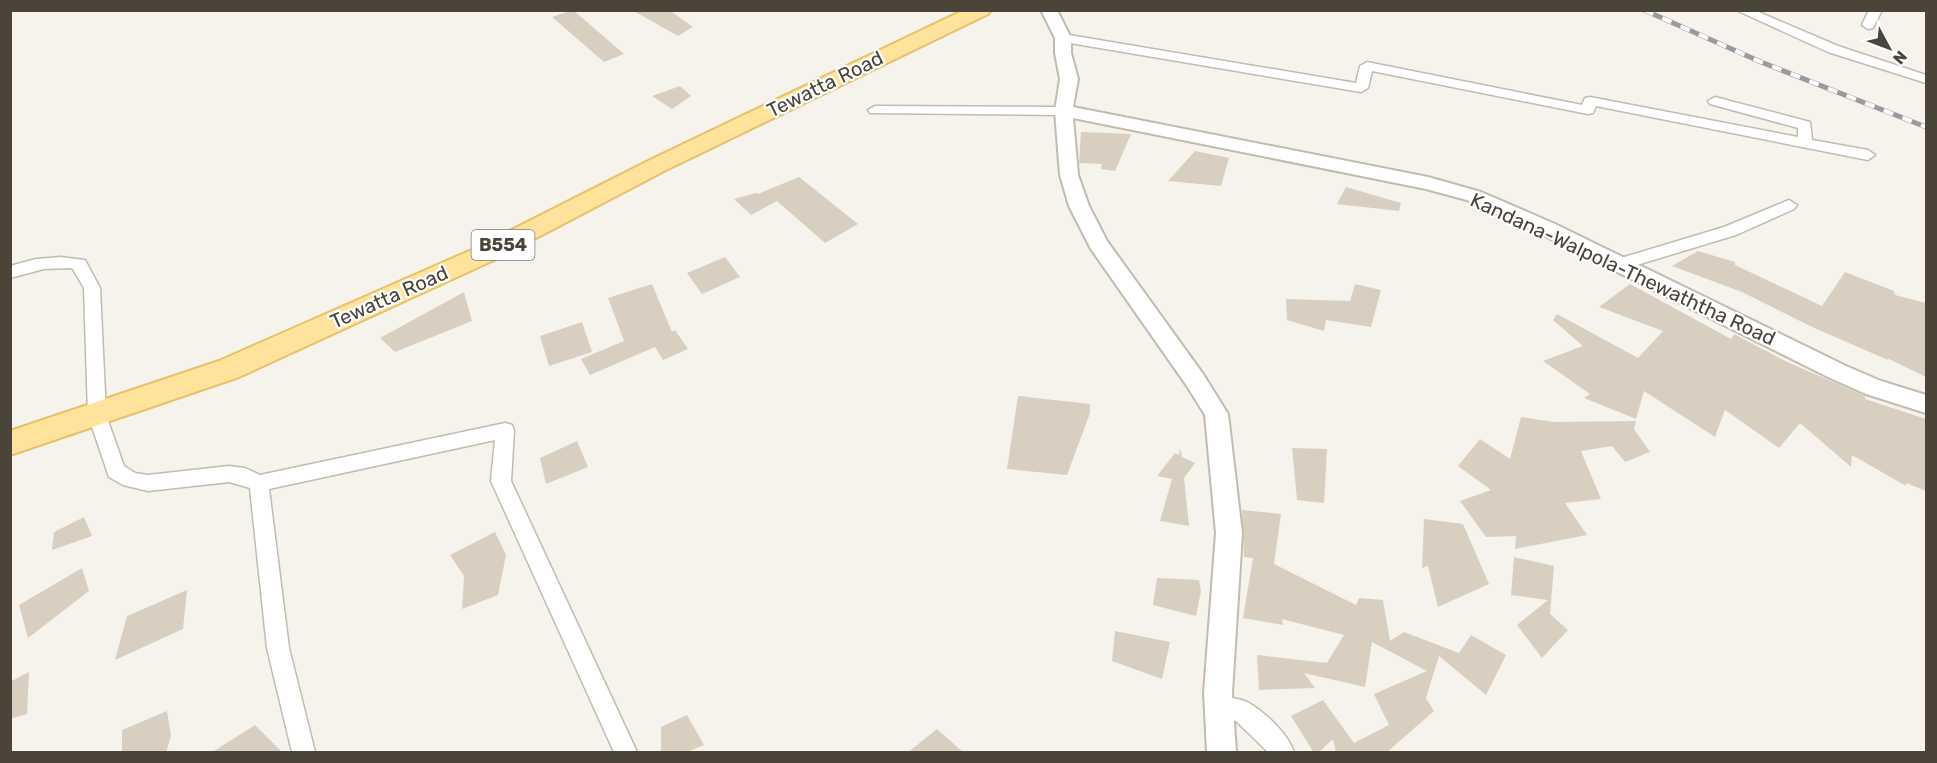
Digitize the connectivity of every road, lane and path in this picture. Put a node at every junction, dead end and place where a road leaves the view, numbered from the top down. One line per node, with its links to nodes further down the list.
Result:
1 (981, 10): 17 (main road, Tewatta Road / B554)
2 (1049, 10): 6 (street)
3 (1742, 10): 7 (street)
4 (1876, 10): 5 (street)
5 (1868, 25)
6 (1064, 38): 10 (street); 11 (street)
7 (1926, 79)
8 (1715, 101): 11 (street)
9 (875, 110): 10 (street)
10 (1064, 111): 14 (street, Kandana-Walpola-Thewaththa Road); 20 (street)
11 (1805, 142): 12 (street)
12 (1868, 155)
13 (1790, 205): 14 (street)
14 (1617, 265): 16 (street, Kandana-Walpola-Thewaththa Road)
15 (10, 272): 17 (street)
16 (1926, 404)
17 (97, 415): 18 (main road, Tewatta Road / B554); 19 (street)
18 (10, 443)
19 (259, 483): 21 (street); 22 (street)
20 (1219, 707): 23 (street); 24 (street)
21 (303, 753)
22 (626, 753)
23 (1221, 753)
24 (1282, 753)

